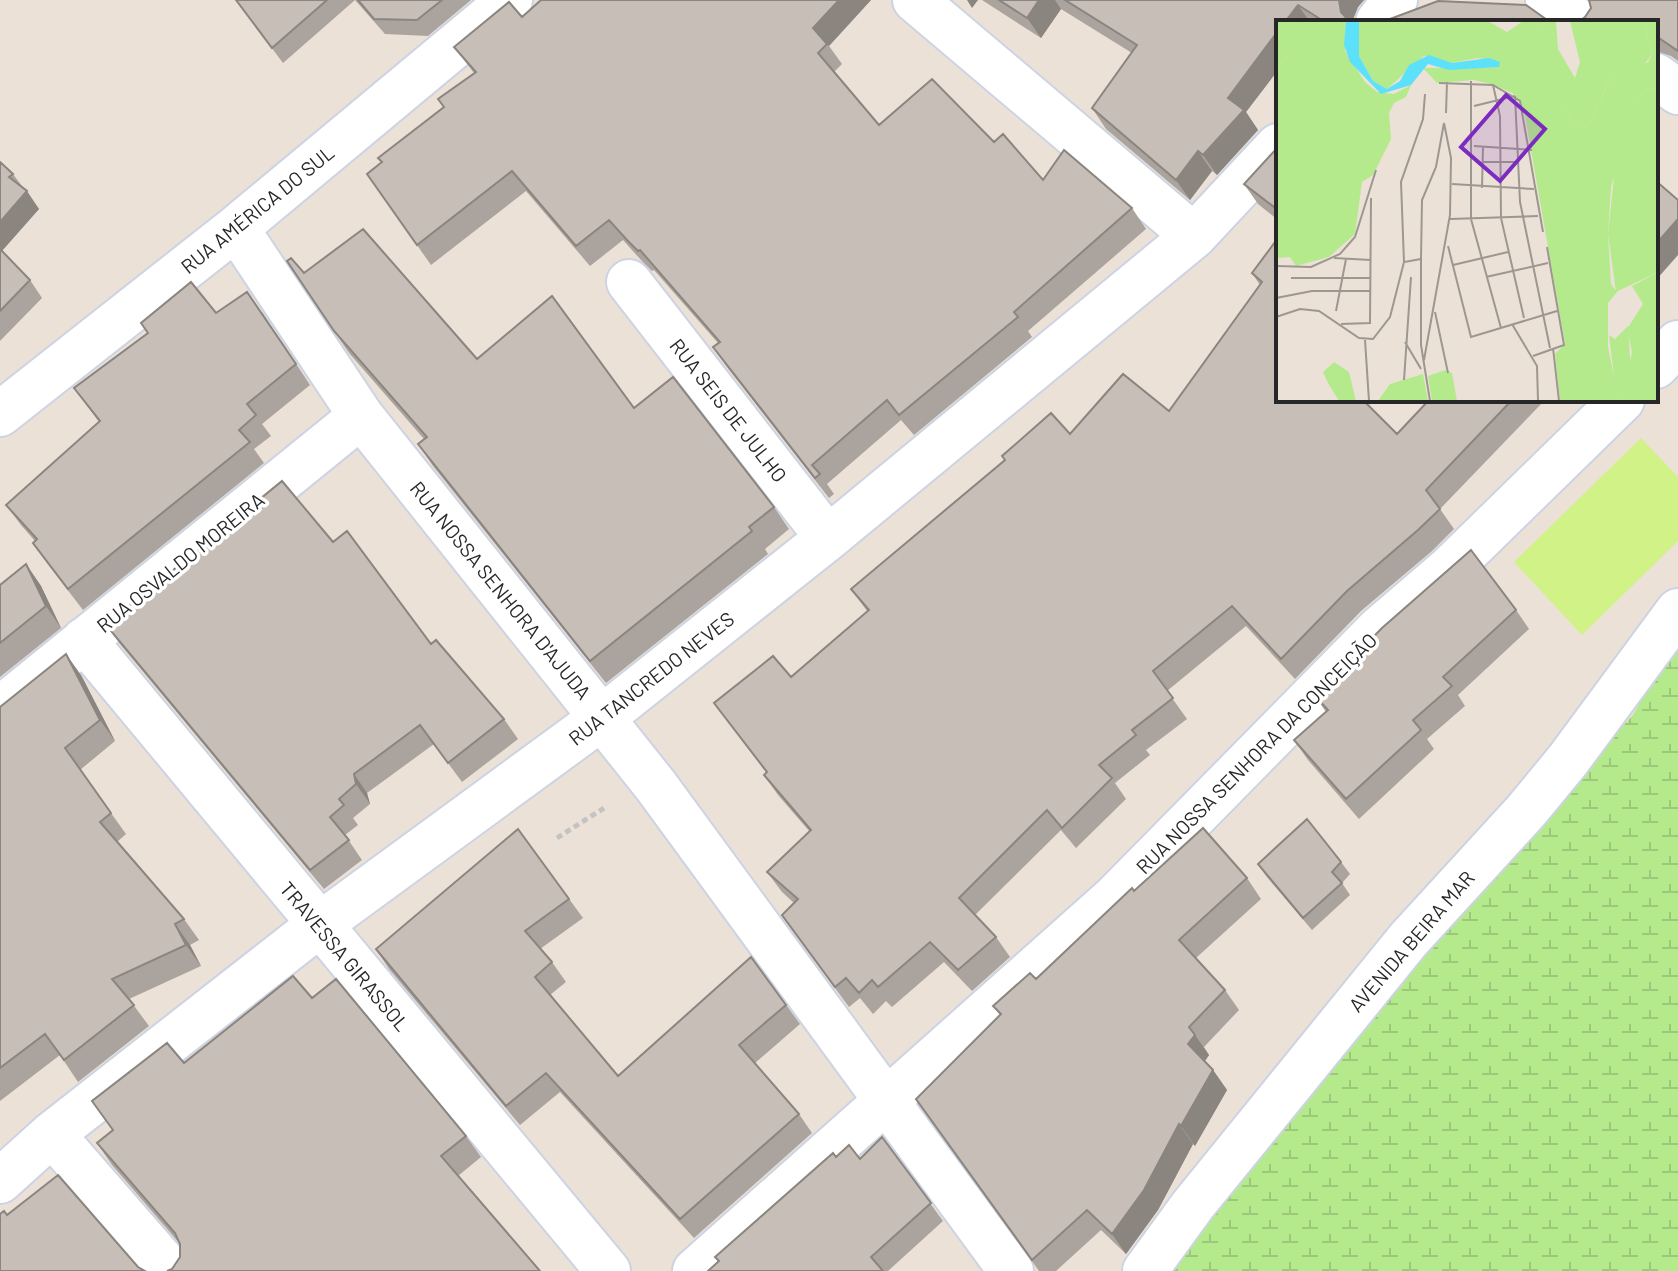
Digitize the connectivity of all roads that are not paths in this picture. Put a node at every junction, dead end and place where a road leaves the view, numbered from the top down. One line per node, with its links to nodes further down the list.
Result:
1 (510, 0): 10 (street, RUA AMÉRICA DO SUL)
2 (915, 0): 11 (street)
3 (1395, 0): 5 (street)
4 (1548, 0): 6 (street)
5 (1380, 20)
6 (1576, 20)
7 (1658, 77): 8 (street)
8 (1678, 92)
9 (1276, 148): 11 (street, RUA TANCREDO NEVES)
10 (236, 228): 16 (street, RUA AMÉRICA DO SUL); 17 (street, RUA NOSSA SENHORA D'AJUDA)
11 (1194, 236): 18 (street, RUA TANCREDO NEVES)
12 (629, 282): 18 (street, RUA SEIS DE JULHO)
13 (1678, 343): 14 (street)
14 (1658, 364)
15 (1620, 402): 24 (street, RUA NOSSA SENHORA DA CONCEIÇÃO)
16 (0, 414)
17 (361, 416): 20 (street, RUA OSVALDO MOREIRA); 22 (street, RUA NOSSA SENHORA D'AJUDA)
18 (828, 538): 22 (street, RUA TANCREDO NEVES)
19 (1678, 611): 31 (street, AVENIDA BEIRA MAR)
20 (84, 640): 21 (street, RUA OSVALDO MOREIRA); 23 (street, TRAVESSA GIRASSOL)
21 (0, 709)
22 (603, 717): 23 (street, RUA TANCREDO NEVES); 24 (street, RUA NOSSA SENHORA D'AJUDA)
23 (319, 925): 25 (street, RUA TANCREDO NEVES); 28 (street, TRAVESSA GIRASSOL)
24 (886, 1101): 29 (street, RUA NOSSA SENHORA DA CONCEIÇÃO); 30 (street)
25 (52, 1134): 26 (street, RUA TANCREDO NEVES); 27 (street)
26 (0, 1181)
27 (171, 1271)
28 (608, 1271)
29 (695, 1271)
30 (1011, 1271)
31 (1145, 1271)

